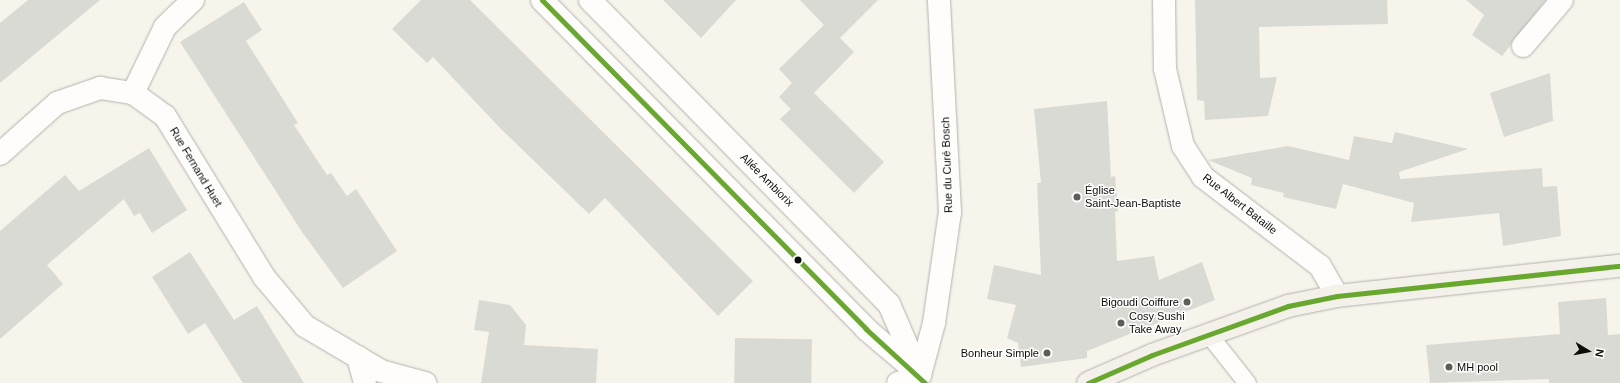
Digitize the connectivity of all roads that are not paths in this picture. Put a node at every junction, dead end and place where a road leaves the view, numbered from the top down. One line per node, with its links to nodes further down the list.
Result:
1 (192, 0): 8 (street)
2 (542, 0): 14 (street)
3 (590, 0): 14 (street, Allée Ambiorix)
4 (939, 0): 14 (street, Rue du Curé Bosch)
5 (1164, 0): 11 (street, Rue Albert Bataille)
6 (1562, 0): 7 (street)
7 (1523, 46)
8 (133, 93): 9 (street, Rue Fernand Huet); 13 (street, Rue Fernand Huet)
9 (0, 154)
10 (1620, 266): 11 (main road)
11 (1337, 296): 12 (main road)
12 (1209, 335): 18 (main road); 19 (lane)
13 (358, 357): 15 (street); 16 (street, Rue Fernand Huet)
14 (923, 379): 17 (street)
15 (365, 383)
16 (425, 383)
17 (898, 383)
18 (1088, 383)
19 (1247, 383)

